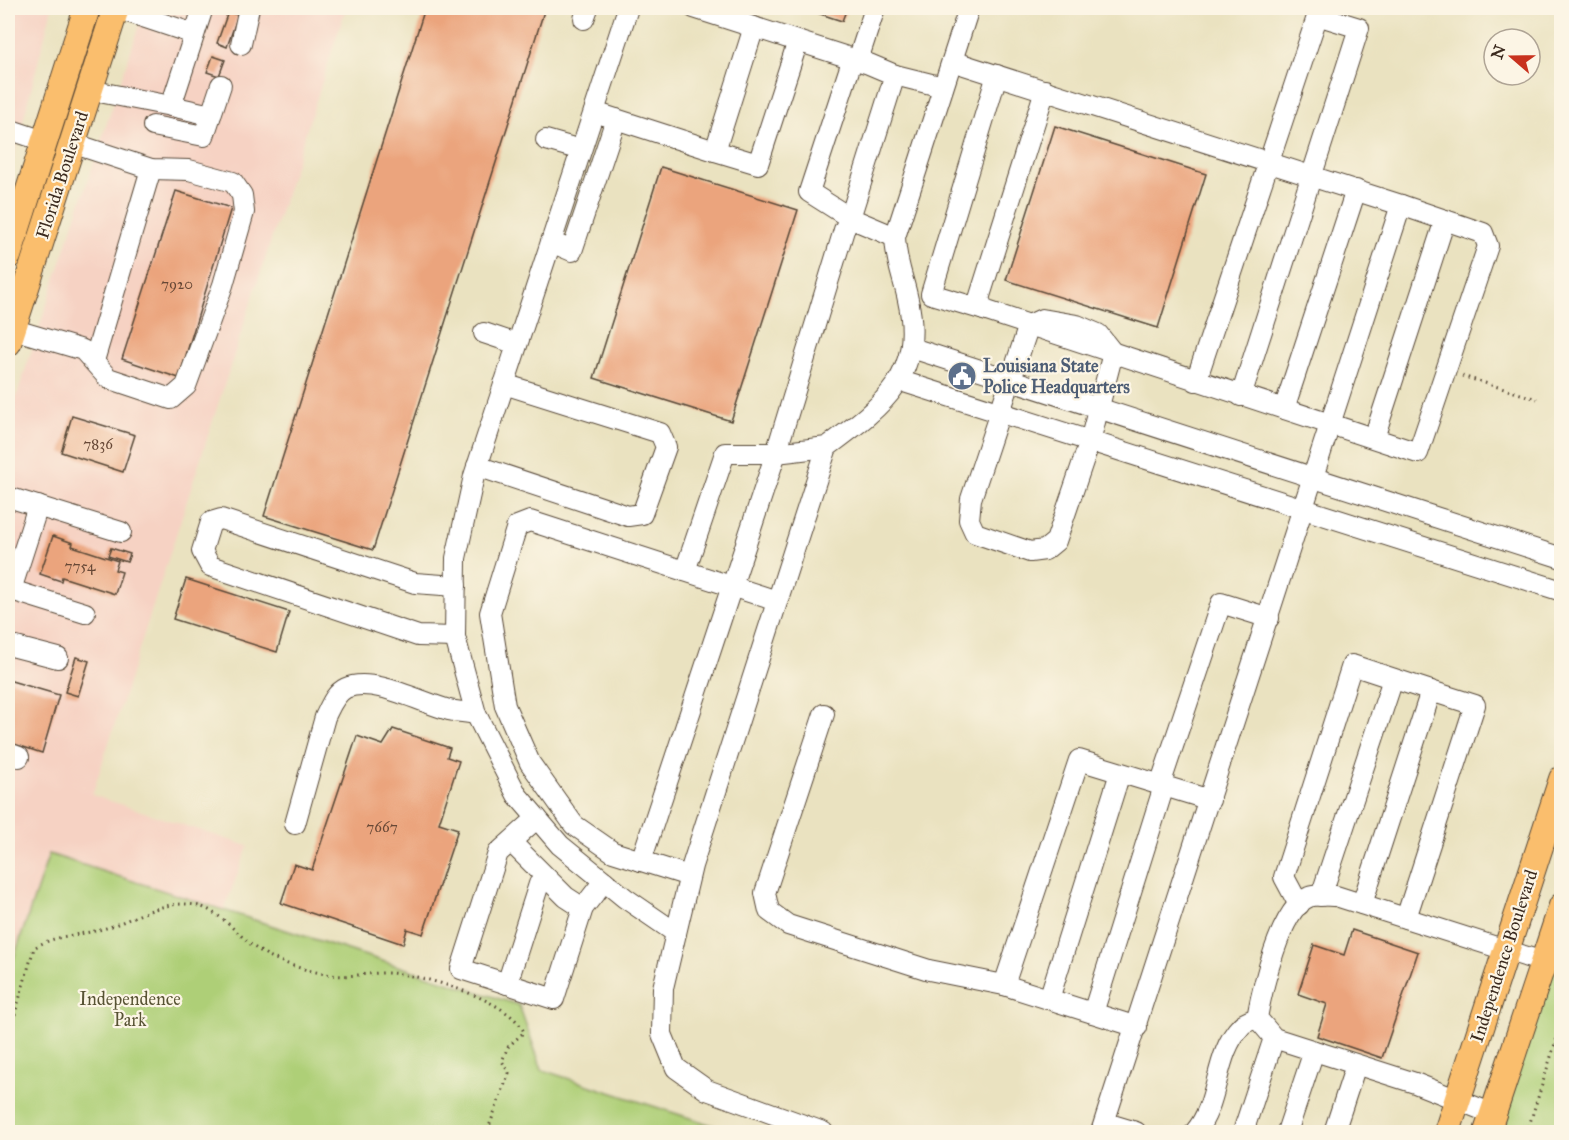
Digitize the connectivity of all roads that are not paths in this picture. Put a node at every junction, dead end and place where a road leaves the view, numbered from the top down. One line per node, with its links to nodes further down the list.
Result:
1 (87, 8): 31 (main road, Florida Boulevard)
2 (97, 8): 26 (main road)
3 (116, 8): 12 (street); 21 (main road, Florida Boulevard)
4 (203, 8): 12 (street)
5 (249, 8): 14 (street)
6 (628, 8): 24 (street)
7 (694, 8): 11 (street)
8 (875, 8): 15 (street)
9 (969, 8): 16 (street)
10 (1319, 11): 35 (street); 37 (street)
11 (754, 27): 13 (street); 34 (street)
12 (194, 34): 23 (street)
13 (798, 41): 15 (street); 34 (street)
14 (241, 44)
15 (855, 59): 17 (street); 41 (street)
16 (952, 60): 18 (street); 20 (street)
17 (895, 75): 20 (street); 41 (street)
18 (997, 75): 22 (street); 46 (street)
19 (221, 86): 25 (street)
20 (943, 87): 43 (street)
21 (89, 90): 23 (street); 26 (main road, Florida Boulevard)
22 (1045, 90): 35 (street); 46 (street)
23 (171, 106): 25 (street)
24 (594, 112): 27 (street); 33 (street)
25 (211, 115): 28 (street)
26 (80, 118): 32 (main road, Florida Boulevard)
27 (616, 119): 34 (street); 44 (street)
28 (153, 126)
29 (8, 129): 31 (street)
30 (546, 140): 33 (street)
31 (44, 141): 40 (main road, Florida Boulevard)
32 (72, 143): 36 (street); 49 (main road, Florida Boulevard)
33 (581, 150): 44 (street)
34 (715, 150)
35 (1269, 161): 37 (street); 56 (street)
36 (151, 169): 53 (street); 53 (street)
37 (1310, 175): 38 (street); 58 (street)
38 (1356, 190): 39 (street); 60 (street)
39 (1401, 205): 42 (street); 62 (street)
40 (15, 206): 45 (main road, Florida Boulevard)
41 (850, 218): 43 (street); 66 (street)
42 (1445, 220): 63 (street); 63 (street)
43 (895, 237): 51 (street)
44 (551, 242): 50 (street)
45 (8, 256)
46 (984, 310): 47 (street)
47 (1029, 325): 52 (street); 54 (street)
48 (484, 333): 50 (street)
49 (10, 336): 53 (street)
50 (517, 344): 57 (street)
51 (912, 348): 54 (street); 55 (street)
52 (1113, 353): 56 (street); 59 (street)
53 (88, 355)
54 (1010, 380): 59 (street); 61 (street)
55 (901, 381): 61 (street); 65 (street)
56 (1196, 381): 58 (street)
57 (504, 384): 67 (street); 67 (street)
58 (1241, 396): 60 (street)
59 (1099, 408): 64 (street); 68 (street)
60 (1284, 409): 62 (street)
61 (1000, 413): 64 (street); 64 (street)
62 (1330, 424): 63 (street); 68 (street)
63 (1374, 438)
64 (1090, 441): 71 (street)
65 (827, 447): 66 (street); 79 (street)
66 (776, 453): 74 (street); 76 (street)
67 (477, 466): 75 (street)
68 (1312, 477): 71 (street); 73 (street)
69 (8, 497): 70 (street)
70 (38, 506): 72 (street); 77 (street)
71 (1303, 509): 78 (street); 81 (street)
72 (122, 532)
73 (1562, 558)
74 (685, 571): 76 (street); 96 (street)
75 (456, 586): 82 (street); 82 (street)
76 (733, 587): 79 (street); 96 (street)
77 (9, 590): 80 (street)
78 (1562, 591)
79 (777, 601): 97 (street)
80 (85, 613)
81 (1269, 618): 91 (street); 92 (street)
82 (455, 637): 87 (street)
83 (8, 645): 84 (street)
84 (58, 658)
85 (1393, 679): 86 (street); 100 (street); 102 (street)
86 (1431, 691): 101 (street); 105 (street)
87 (476, 714): 93 (street); 94 (street)
88 (825, 714): 110 (street)
89 (1120, 773): 91 (street); 110 (street); 111 (street)
90 (1562, 779): 107 (main road, Independence Boulevard)
91 (1162, 786): 92 (street); 112 (street)
92 (1210, 800): 114 (street)
93 (537, 818): 95 (street); 99 (street)
94 (295, 824)
95 (511, 842): 98 (street); 109 (street)
96 (641, 861): 97 (street)
97 (689, 876): 106 (street)
98 (546, 878): 104 (street); 109 (street)
99 (604, 881): 104 (street); 106 (street)
100 (1321, 896): 101 (street); 102 (street)
101 (1362, 904): 105 (street)
102 (1299, 905): 113 (street)
103 (1562, 906): 108 (main road)
104 (583, 908): 109 (street)
105 (1406, 918): 107 (street)
106 (676, 933): 121 (street)
107 (1506, 950): 108 (street); 118 (main road, Independence Boulevard)
108 (1543, 962): 119 (main road)
109 (507, 984)
110 (1004, 985): 111 (street)
111 (1049, 999): 112 (street)
112 (1093, 1013): 114 (street)
113 (1257, 1018): 115 (street); 123 (street)
114 (1137, 1027): 120 (street)
115 (1274, 1038): 116 (street); 124 (street)
116 (1314, 1051): 117 (street); 125 (street)
117 (1356, 1065): 118 (street); 126 (street)
118 (1457, 1102): 119 (street); 127 (main road, Independence Boulevard)
119 (1490, 1123)
120 (1104, 1128): 122 (street)
121 (823, 1132)
122 (1136, 1132)
123 (1195, 1132)
124 (1244, 1132)
125 (1287, 1132)
126 (1334, 1132)
127 (1447, 1132)

